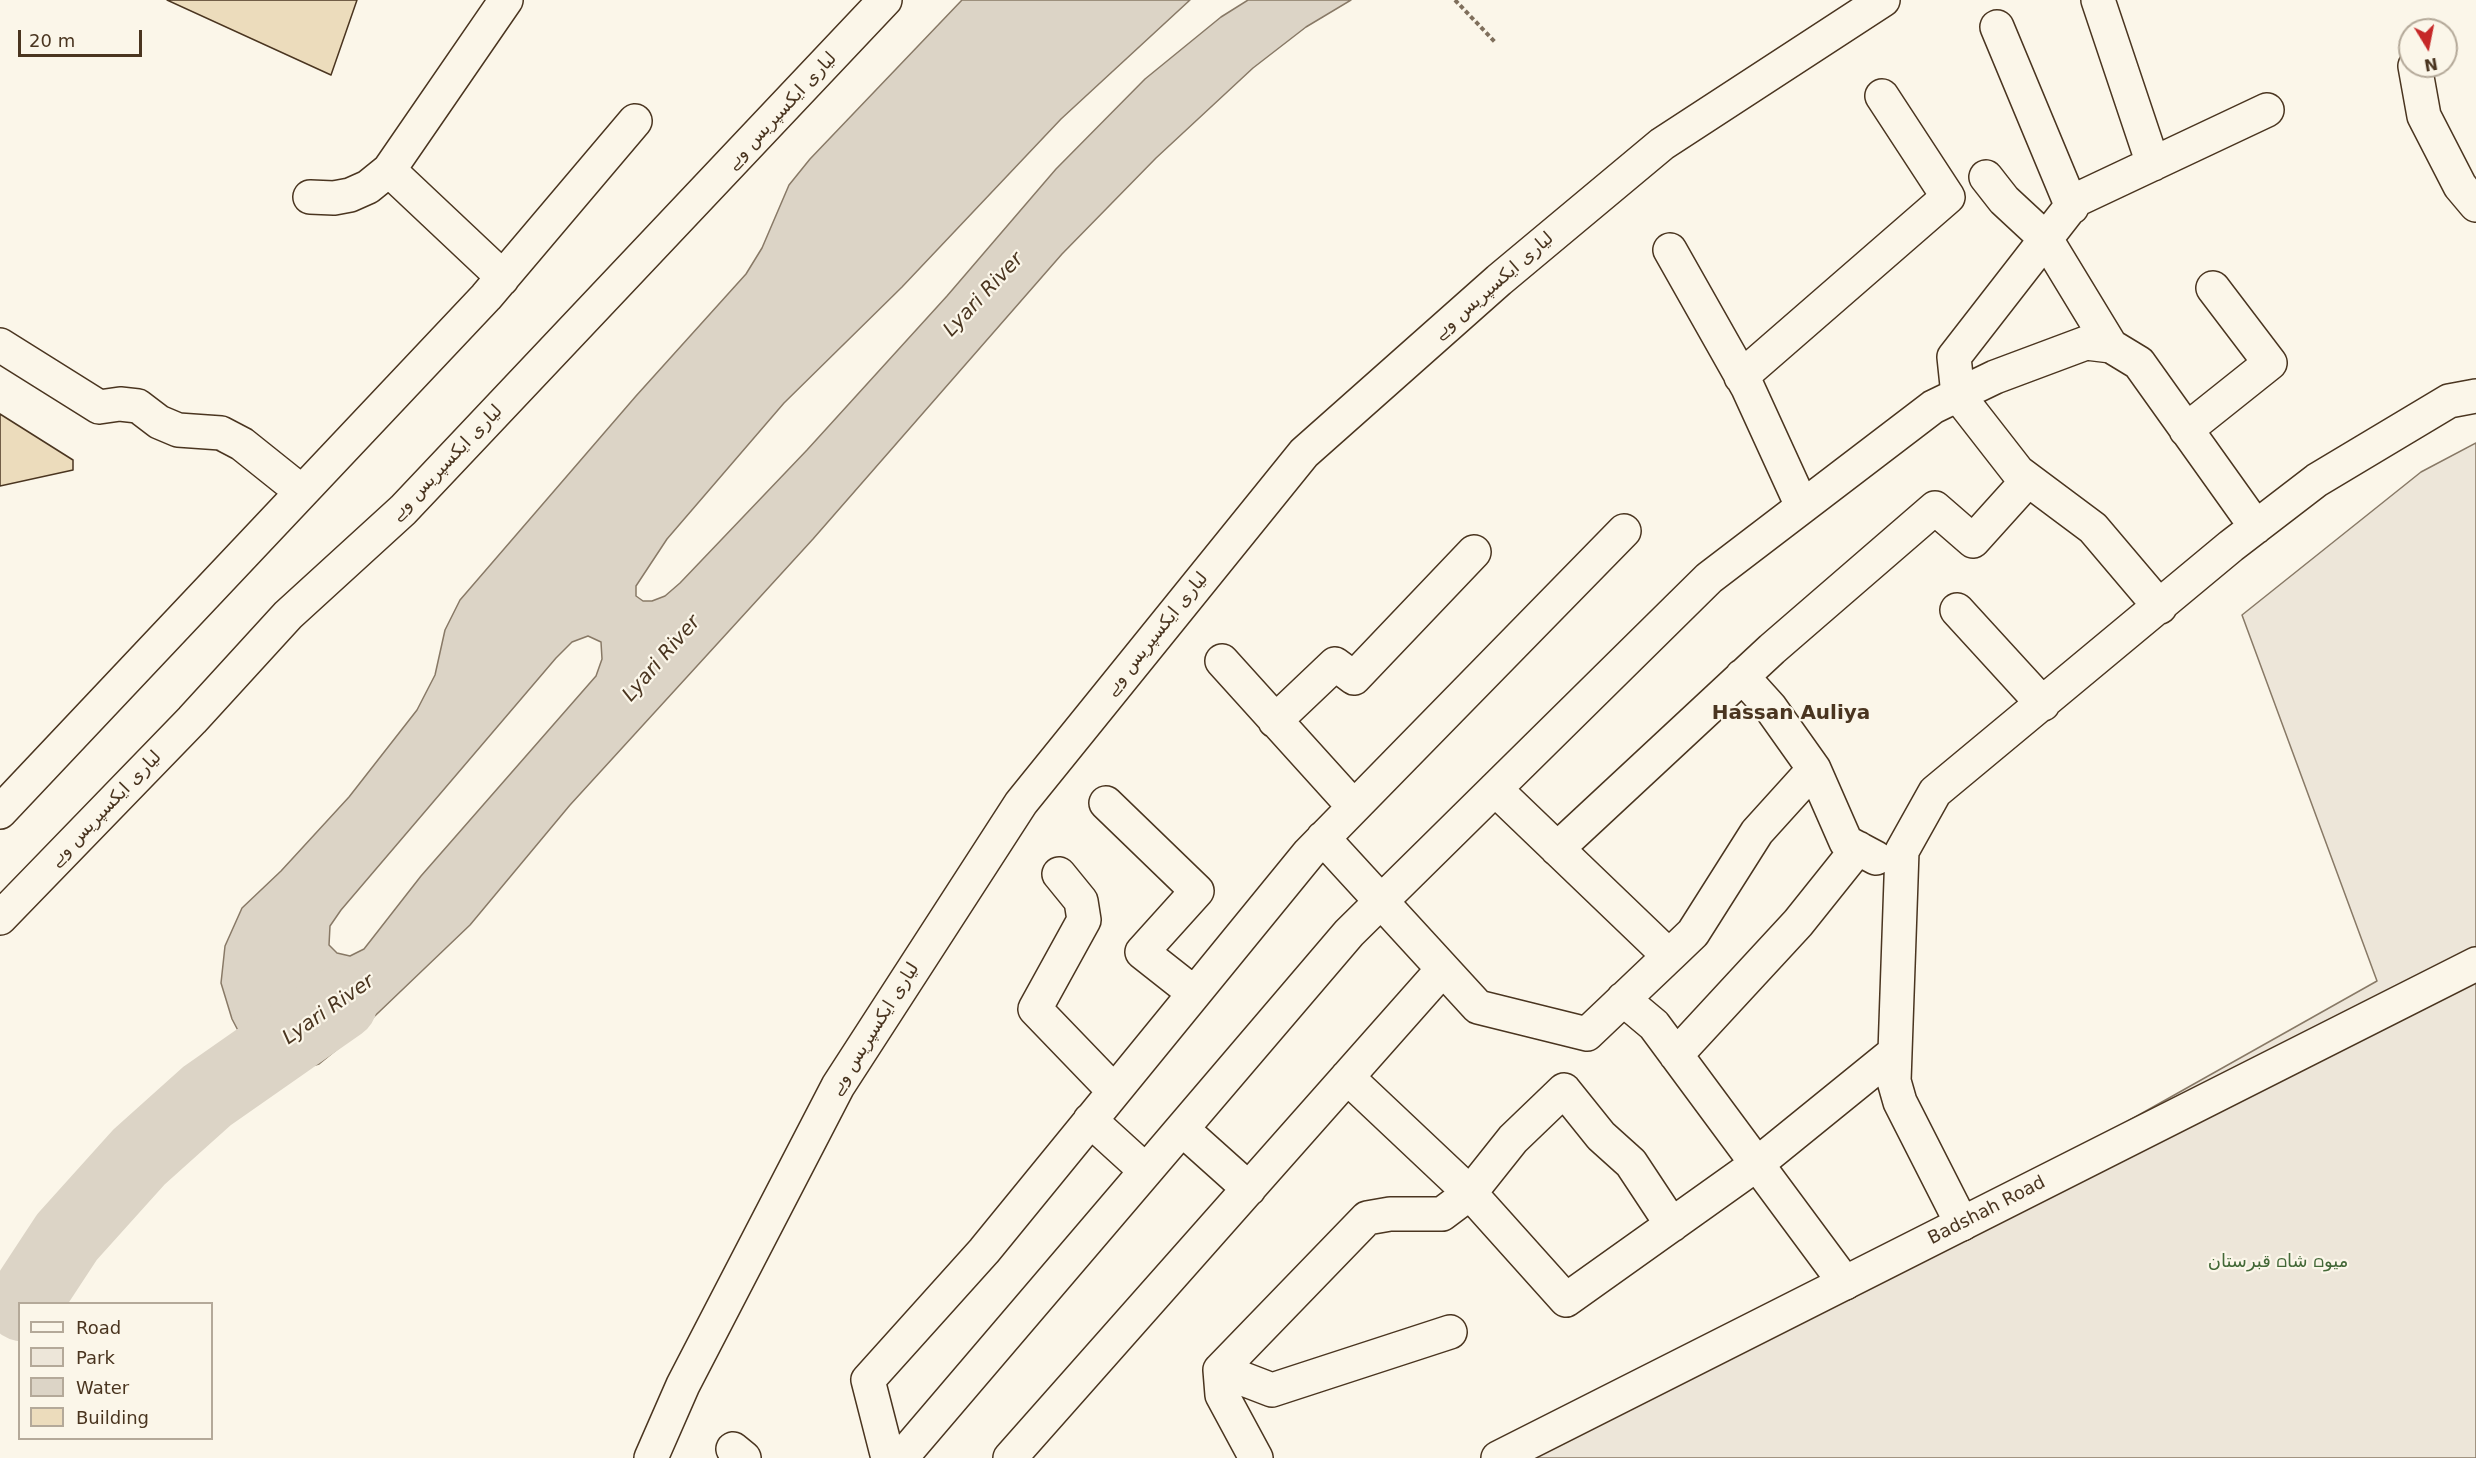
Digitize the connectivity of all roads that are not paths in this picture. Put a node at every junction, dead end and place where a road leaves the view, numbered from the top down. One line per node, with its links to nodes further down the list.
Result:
1 (506, 0): 11 (main road)
2 (885, 0): 49 (main road, لیاری ایکسپریس وے)
3 (1883, 0): 70 (main road, لیاری ایکسپریس وے)
4 (2098, 0): 10 (main road)
5 (1997, 27): 15 (main road)
6 (2417, 78): 14 (main road)
7 (1882, 96): 22 (main road)
8 (2267, 110): 10 (main road)
9 (636, 121): 18 (main road)
10 (2154, 164): 15 (main road)
11 (389, 170): 13 (main road); 18 (main road)
12 (1986, 177): 16 (main road)
13 (310, 197)
14 (2476, 205)
15 (2072, 207): 16 (main road)
16 (2046, 239): 21 (main road); 23 (main road)
17 (1670, 250): 22 (main road)
18 (502, 279): 27 (main road)
19 (2213, 288): 25 (main road)
20 (0, 345): 27 (main road)
21 (2111, 346): 23 (main road); 25 (main road)
22 (1741, 377): 28 (main road)
23 (1958, 395): 26 (main road); 28 (main road)
24 (2476, 396): 29 (main road)
25 (2187, 430): 29 (main road)
26 (2028, 480): 32 (main road); 35 (main road)
27 (302, 492): 42 (main road)
28 (1802, 506): 39 (main road)
29 (2256, 527): 32 (main road)
30 (1624, 531): 41 (main road)
31 (1474, 552): 37 (main road)
32 (2160, 607): 36 (main road)
33 (1957, 610): 36 (main road)
34 (1222, 661): 37 (main road)
35 (1742, 676): 38 (main road); 45 (main road)
36 (2043, 704): 46 (main road)
37 (1275, 721): 41 (main road)
38 (1814, 769): 44 (main road); 50 (main road)
39 (1495, 789): 45 (main road); 48 (main road)
40 (1106, 803): 53 (main road)
41 (1354, 807): 43 (main road)
42 (0, 812)
43 (1323, 838): 48 (main road); 53 (main road)
44 (1857, 848): 46 (main road); 56 (main road)
45 (1557, 849): 50 (main road)
46 (1901, 872): 55 (main road)
47 (1059, 874): 58 (main road)
48 (1381, 903): 52 (main road); 60 (main road)
49 (0, 918)
50 (1669, 956): 54 (main road)
51 (2476, 963): 65 (main road, Badshah Road)
52 (1443, 969): 54 (main road); 57 (main road)
53 (1194, 993): 58 (main road)
54 (1623, 999): 56 (main road)
55 (1895, 1052): 61 (main road); 65 (main road)
56 (1676, 1055): 61 (main road)
57 (1347, 1077): 63 (main road); 64 (main road)
58 (1114, 1091): 59 (main road)
59 (1090, 1120): 62 (main road); 71 (main road)
60 (1182, 1129): 62 (main road); 63 (main road)
61 (1757, 1164): 66 (main road); 67 (main road)
62 (1146, 1171): 72 (main road)
63 (1249, 1189): 73 (main road)
64 (1470, 1193): 66 (main road); 66 (main road); 69 (main road)
65 (1962, 1224): 67 (main road, Badshah Road)
66 (1672, 1225)
67 (1845, 1283): 75 (main road, Badshah Road)
68 (1450, 1332): 69 (main road)
69 (1220, 1371): 74 (main road)
70 (651, 1458)
71 (888, 1458)
72 (901, 1458)
73 (1010, 1458)
74 (1256, 1458)
75 (1498, 1458)

